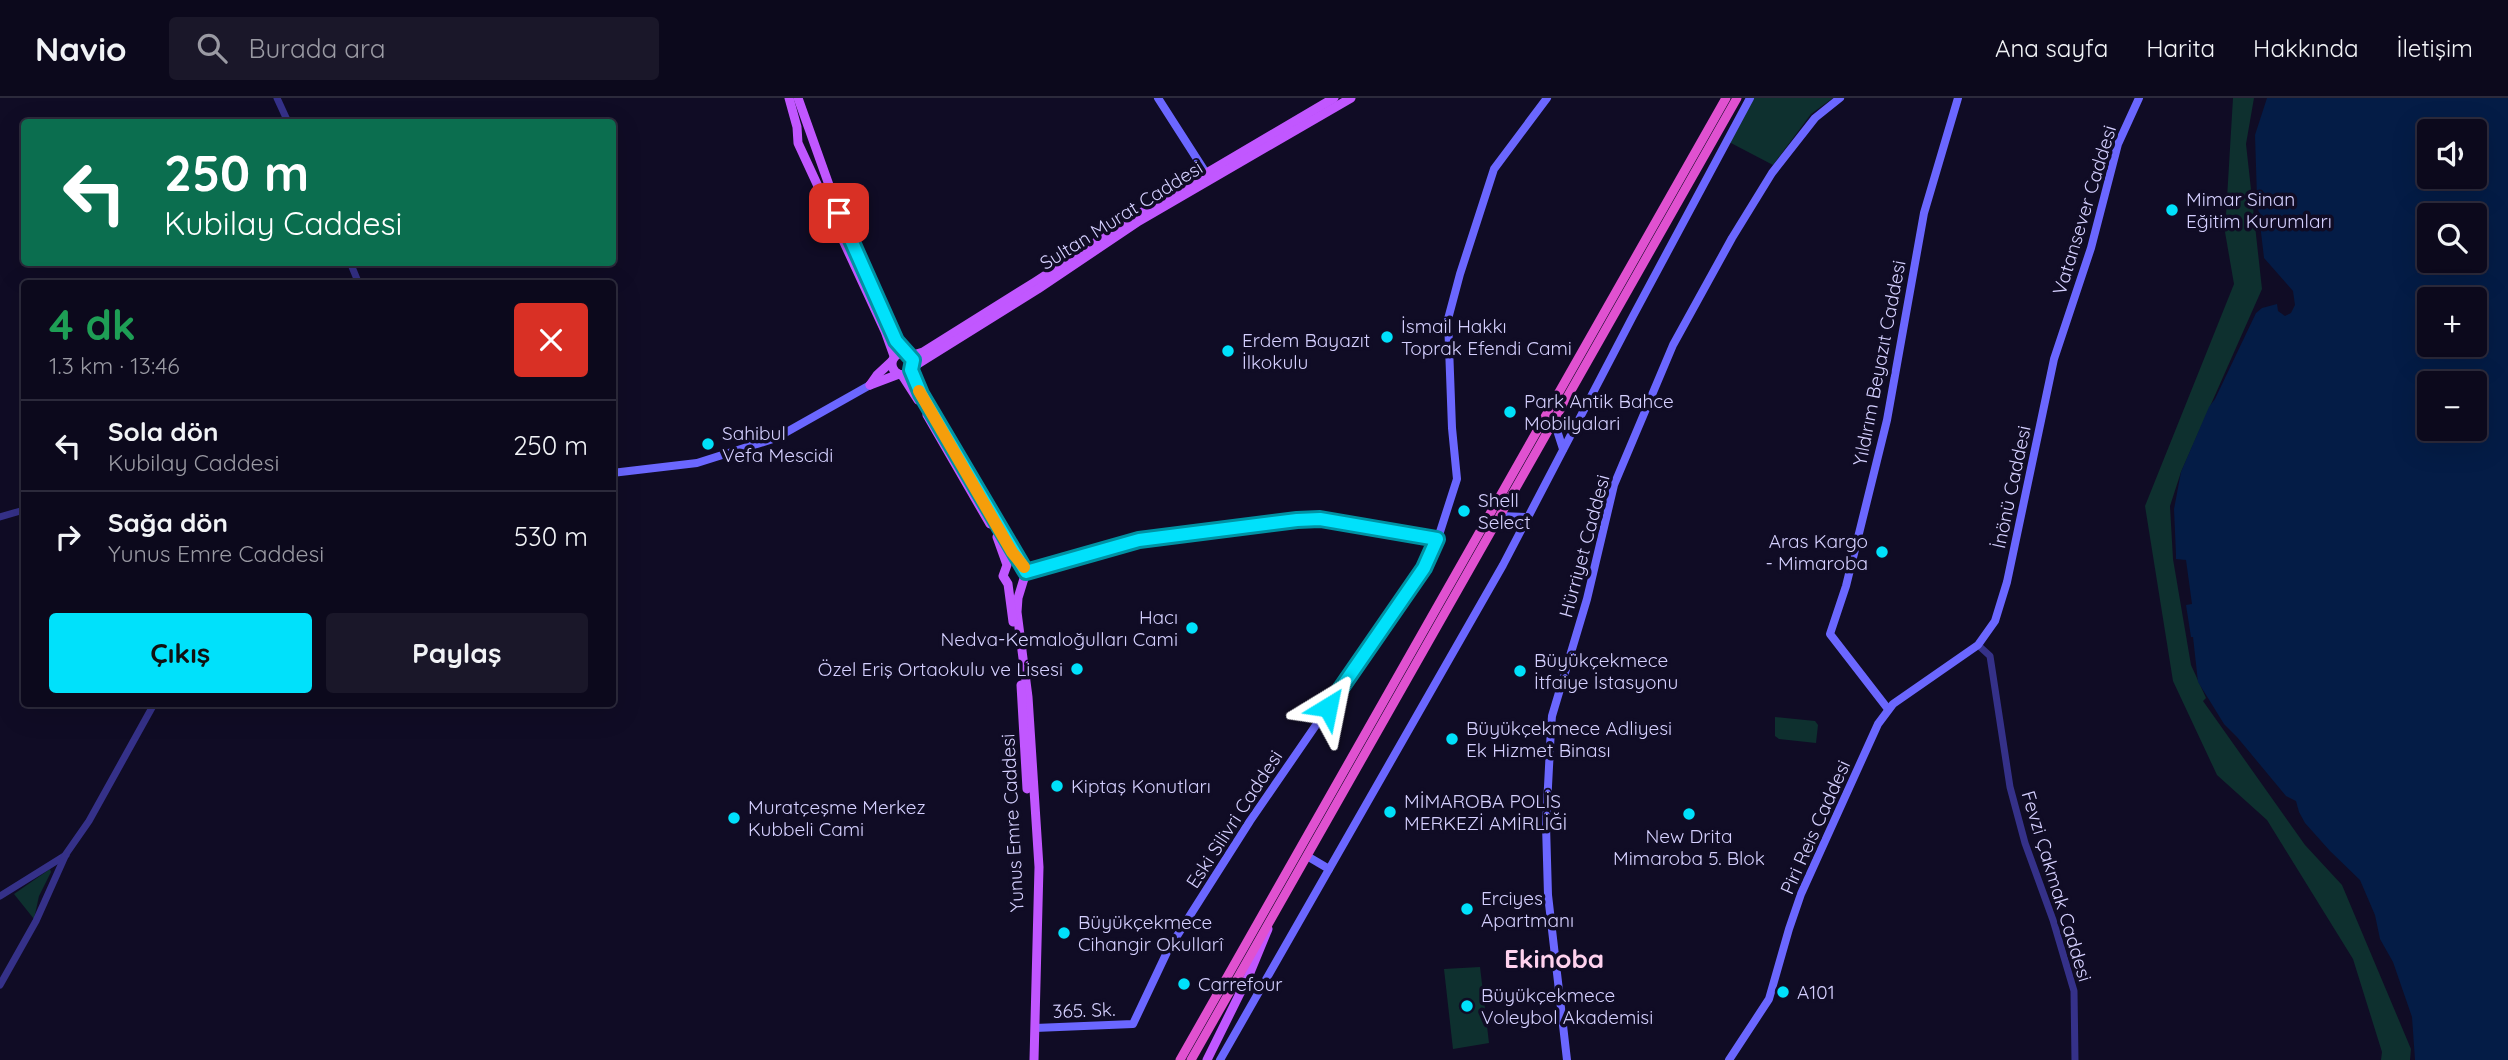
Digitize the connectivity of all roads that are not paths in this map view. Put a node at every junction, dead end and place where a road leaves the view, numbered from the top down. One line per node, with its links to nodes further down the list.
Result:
1 (277, 98): 14 (street)
2 (789, 98): 17 (main road)
3 (798, 98): 16 (main road)
4 (1334, 98): 15 (main road)
5 (1351, 98): 15 (main road, Sultan Murat Caddesi)
6 (1548, 98): 31 (main road, Eski Silivri Caddesi)
7 (1727, 98): 49 (highway)
8 (1737, 98): 24 (highway)
9 (1750, 98): 25 (main road)
10 (1840, 98): 53 (main road, Hürriyet Caddesi)
11 (1958, 98): 38 (main road, Yıldırım Beyazıt Caddesi)
12 (2139, 98): 19 (main road, Vatansever Caddesi)
13 (1157, 99): 18 (main road)
14 (287, 119)
15 (1284, 131): 18 (main road, Sultan Murat Caddesi)
16 (811, 140): 17 (main road); 20 (main road)
17 (799, 143): 21 (main road)
18 (1208, 176): 20 (main road, Sultan Murat Caddesi); 22 (main road, Sultan Murat Caddesi)
19 (2063, 332): 36 (main road, İnönü Caddesi)
20 (908, 355): 21 (main road, Sultan Murat Caddesi); 22 (main road)
21 (893, 358): 22 (main road); 23 (main road)
22 (906, 371): 23 (main road, Sultan Murat Caddesi); 32 (main road); 33 (main road)
23 (870, 385): 26 (main road)
24 (1554, 421): 25 (main road); 28 (highway)
25 (1563, 449): 30 (main road)
26 (616, 473)
27 (21, 511): 29 (street)
28 (1500, 516): 30 (main road); 40 (highway)
29 (0, 517)
30 (1527, 517): 41 (main road)
31 (1437, 539): 33 (street); 45 (main road, Eski Silivri Caddesi)
32 (1007, 565): 33 (main road); 35 (main road)
33 (1023, 568): 34 (main road)
34 (1023, 582): 35 (main road); 46 (main road)
35 (1008, 584): 46 (main road, Yunus Emre Caddesi)
36 (1978, 645): 38 (main road, Piri Reis Caddesi); 55 (street, Fevzi Çakmak Caddesi)
37 (152, 707): 39 (street)
38 (1888, 709): 54 (main road, Piri Reis Caddesi)
39 (66, 854): 42 (street); 44 (street)
40 (1307, 856): 41 (main road); 43 (highway)
41 (1329, 869): 52 (main road)
42 (0, 896)
43 (1273, 917): 50 (highway); 51 (main road)
44 (0, 985)
45 (1133, 1024): 46 (main road, 365. Sk.)
46 (1033, 1028): 47 (main road, Yunus Emre Caddesi); 48 (main road)
47 (1028, 1060)
48 (1034, 1060)
49 (1180, 1060)
50 (1191, 1060)
51 (1207, 1060)
52 (1220, 1060)
53 (1567, 1060)
54 (1729, 1060)
55 (2075, 1060)

